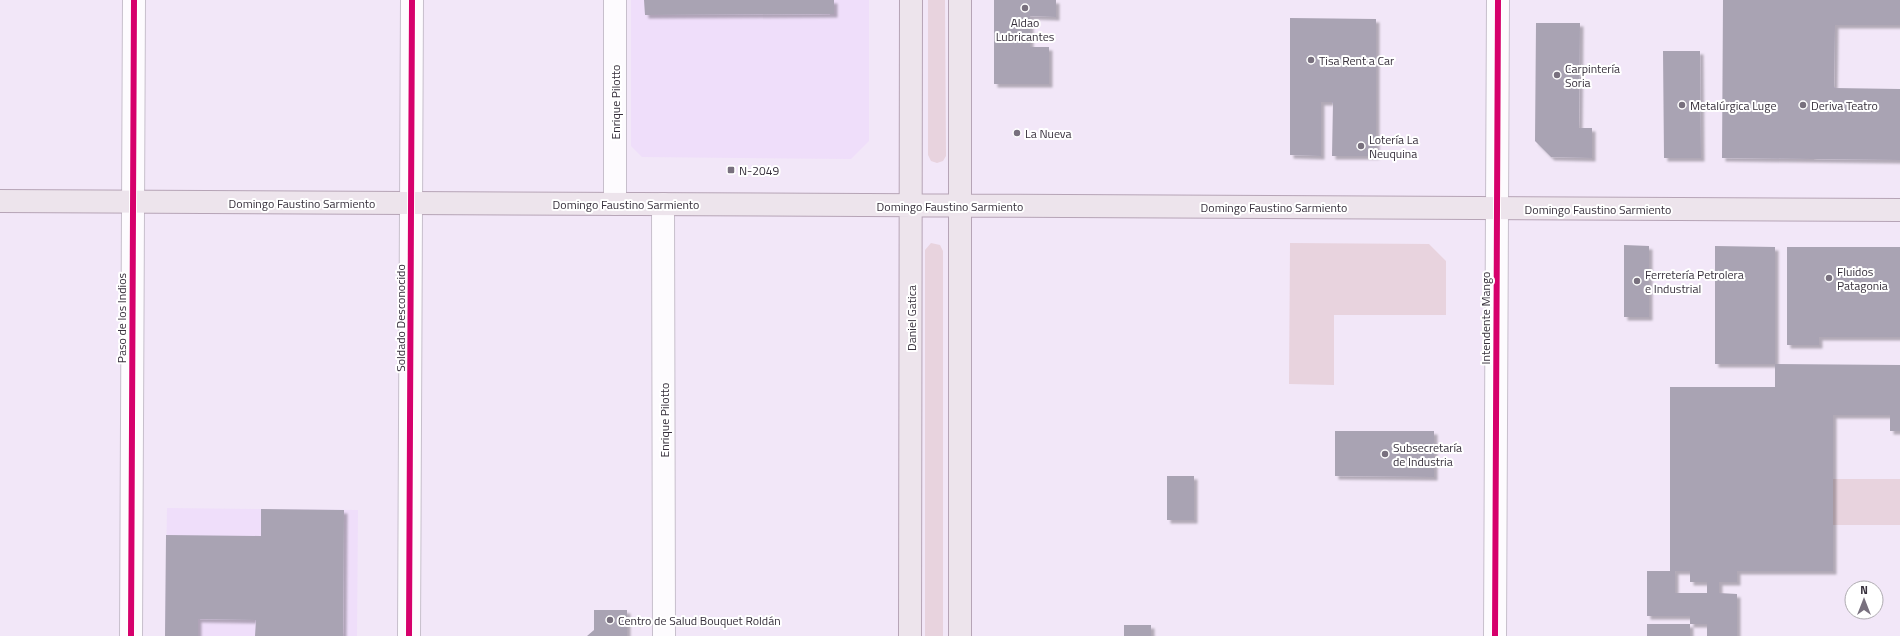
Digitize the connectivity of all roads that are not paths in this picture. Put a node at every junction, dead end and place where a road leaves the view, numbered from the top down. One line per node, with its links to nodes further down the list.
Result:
1 (134, 0): 8 (street, Paso de los Indios)
2 (412, 0): 9 (street, Soldado Desconocido)
3 (615, 0): 10 (street, Enrique Pilotto)
4 (911, 0): 12 (main road, Daniel Gatica)
5 (960, 0): 13 (main road)
6 (1498, 0): 14 (street, Intendente Mango)
7 (0, 201): 8 (main road, Domingo Faustino Sarmiento)
8 (133, 202): 9 (main road, Domingo Faustino Sarmiento); 16 (street, Paso de los Indios)
9 (411, 203): 10 (main road, Domingo Faustino Sarmiento); 17 (street, Soldado Desconocido)
10 (615, 204): 11 (main road, Domingo Faustino Sarmiento)
11 (663, 204): 12 (main road, Domingo Faustino Sarmiento); 18 (street, Enrique Pilotto)
12 (911, 205): 13 (main road, Domingo Faustino Sarmiento); 19 (main road, Daniel Gatica)
13 (960, 206): 14 (main road, Domingo Faustino Sarmiento); 20 (main road)
14 (1497, 208): 15 (main road, Domingo Faustino Sarmiento); 21 (street, Intendente Mango)
15 (1900, 210)
16 (131, 636)
17 (409, 636)
18 (664, 636)
19 (910, 636)
20 (960, 636)
21 (1495, 636)

